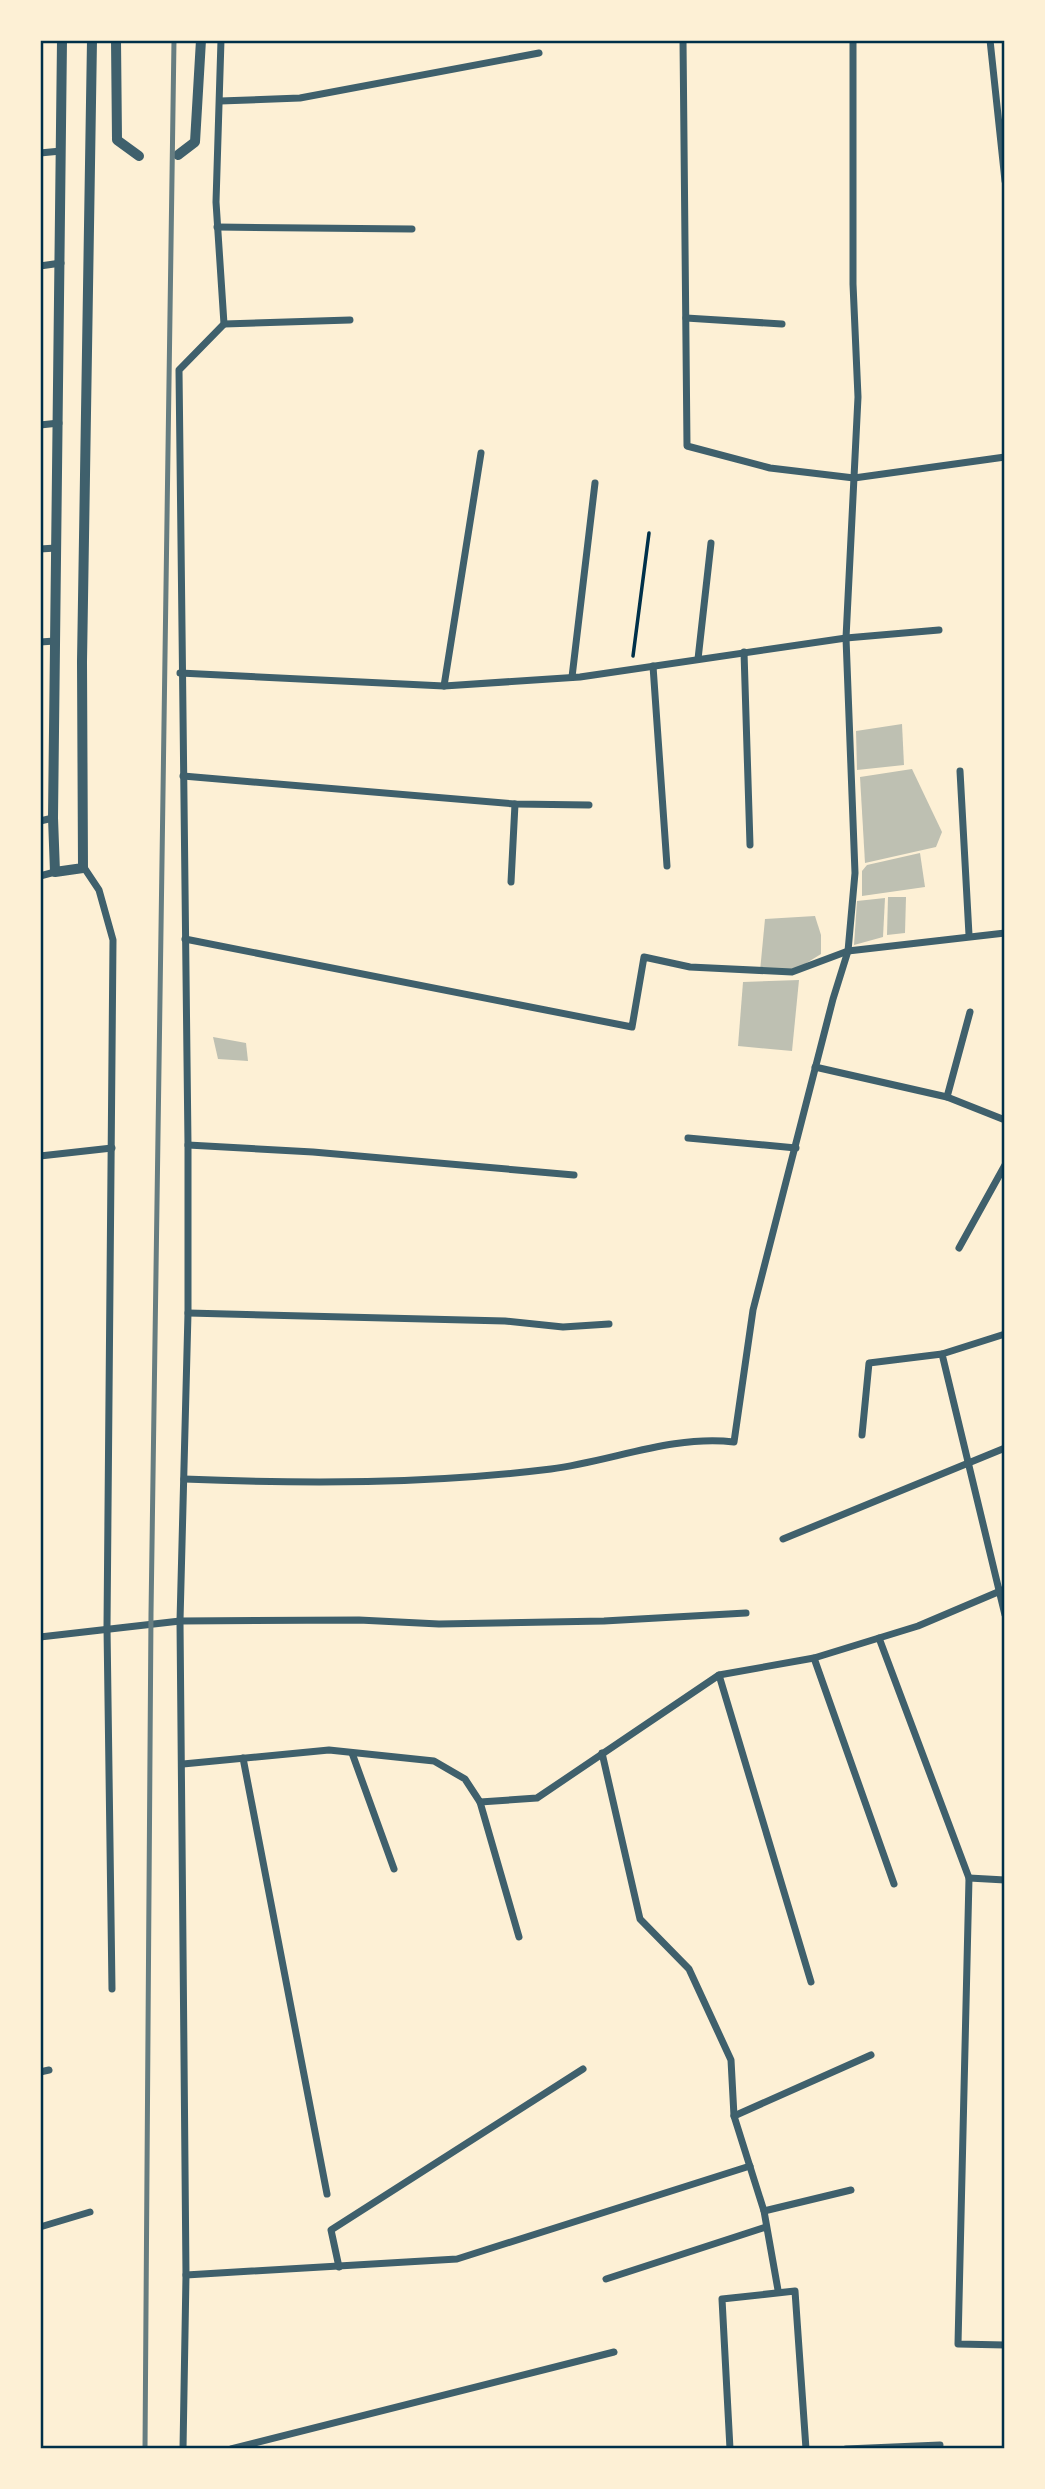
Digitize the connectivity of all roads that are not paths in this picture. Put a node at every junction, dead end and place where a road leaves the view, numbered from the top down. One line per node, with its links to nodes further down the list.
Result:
1 (62, 40): 11 (street)
2 (92, 40): 50 (street)
3 (116, 40): 14 (street)
4 (201, 40): 13 (street)
5 (221, 40): 10 (street)
6 (683, 40): 20 (street)
7 (853, 40): 28 (street)
8 (990, 40): 15 (street)
9 (539, 53): 10 (street)
10 (220, 101): 16 (street)
11 (61, 151): 12 (street); 18 (street)
12 (40, 153)
13 (178, 155)
14 (139, 156)
15 (1005, 181)
16 (217, 227): 17 (street); 22 (street)
17 (412, 229)
18 (61, 263): 19 (street); 24 (street)
19 (40, 266)
20 (685, 318): 23 (street); 28 (street)
21 (349, 320): 22 (street)
22 (224, 324): 40 (street)
23 (782, 324)
24 (60, 423): 25 (street); 31 (street)
25 (40, 425)
26 (481, 453): 42 (street)
27 (1005, 457): 28 (street)
28 (854, 478): 34 (street)
29 (595, 483): 41 (street)
30 (711, 543): 38 (street)
31 (56, 548): 32 (street); 35 (street)
32 (40, 549)
33 (939, 630): 34 (street)
34 (846, 638): 37 (street); 58 (street)
35 (55, 640): 36 (street); 47 (street)
36 (40, 642)
37 (744, 652): 38 (street); 49 (street)
38 (698, 659): 39 (street)
39 (653, 666): 41 (street); 51 (street)
40 (180, 673): 42 (street); 44 (street)
41 (572, 677): 42 (street)
42 (444, 686)
43 (960, 771): 56 (street)
44 (183, 776): 45 (street); 57 (street)
45 (515, 804): 46 (street); 54 (street)
46 (589, 805)
47 (53, 818): 48 (street); 52 (street)
48 (40, 821)
49 (750, 845)
50 (83, 866): 52 (street); 65 (street)
51 (667, 866)
52 (55, 872): 53 (street)
53 (40, 876)
54 (512, 881)
55 (1005, 933): 56 (street)
56 (969, 935): 58 (street)
57 (185, 939): 58 (street); 64 (street)
58 (848, 951): 60 (street)
59 (970, 1012): 61 (street)
60 (815, 1067): 61 (street); 66 (street)
61 (947, 1097): 62 (street)
62 (1005, 1120)
63 (688, 1138): 66 (street)
64 (188, 1145): 69 (street); 71 (street)
65 (112, 1148): 67 (street); 84 (street)
66 (796, 1148): 78 (street)
67 (40, 1156)
68 (1005, 1165): 70 (street)
69 (574, 1175)
70 (959, 1248)
71 (188, 1313): 72 (street); 78 (street)
72 (609, 1324)
73 (1005, 1334): 74 (street)
74 (942, 1354): 75 (street); 77 (street)
75 (862, 1435)
76 (1005, 1448): 77 (street)
77 (968, 1461): 79 (street); 80 (street)
78 (184, 1479): 83 (street)
79 (783, 1539)
80 (1002, 1591): 82 (street); 86 (street)
81 (746, 1612): 83 (street)
82 (1005, 1615)
83 (180, 1620): 84 (street); 92 (street)
84 (107, 1627): 85 (street); 100 (street)
85 (40, 1637)
86 (878, 1638): 87 (street); 95 (street)
87 (814, 1658): 88 (street); 97 (street)
88 (719, 1675): 90 (street); 99 (street)
89 (352, 1753): 91 (street); 93 (street); 94 (street)
90 (602, 1753): 93 (street); 105 (street)
91 (243, 1758): 92 (street); 108 (street)
92 (183, 1765): 114 (street)
93 (480, 1802): 98 (street)
94 (394, 1869)
95 (969, 1878): 96 (street); 117 (street)
96 (1005, 1880)
97 (894, 1884)
98 (519, 1937)
99 (811, 1982)
100 (112, 1989)
101 (871, 2055): 105 (street)
102 (583, 2069): 113 (street)
103 (49, 2070): 104 (street)
104 (40, 2072)
105 (734, 2116): 106 (street)
106 (750, 2166): 109 (street); 113 (street)
107 (851, 2190): 109 (street)
108 (327, 2194)
109 (764, 2211): 112 (street)
110 (90, 2212): 111 (street)
111 (40, 2227)
112 (766, 2227): 115 (street); 116 (street)
113 (339, 2267): 114 (street)
114 (186, 2275): 120 (street)
115 (606, 2278)
116 (778, 2290): 122 (street); 123 (street)
117 (1005, 2346)
118 (614, 2352): 121 (street)
119 (940, 2445): 124 (street)
120 (183, 2449)
121 (231, 2449)
122 (730, 2449)
123 (806, 2449)
124 (846, 2449)

